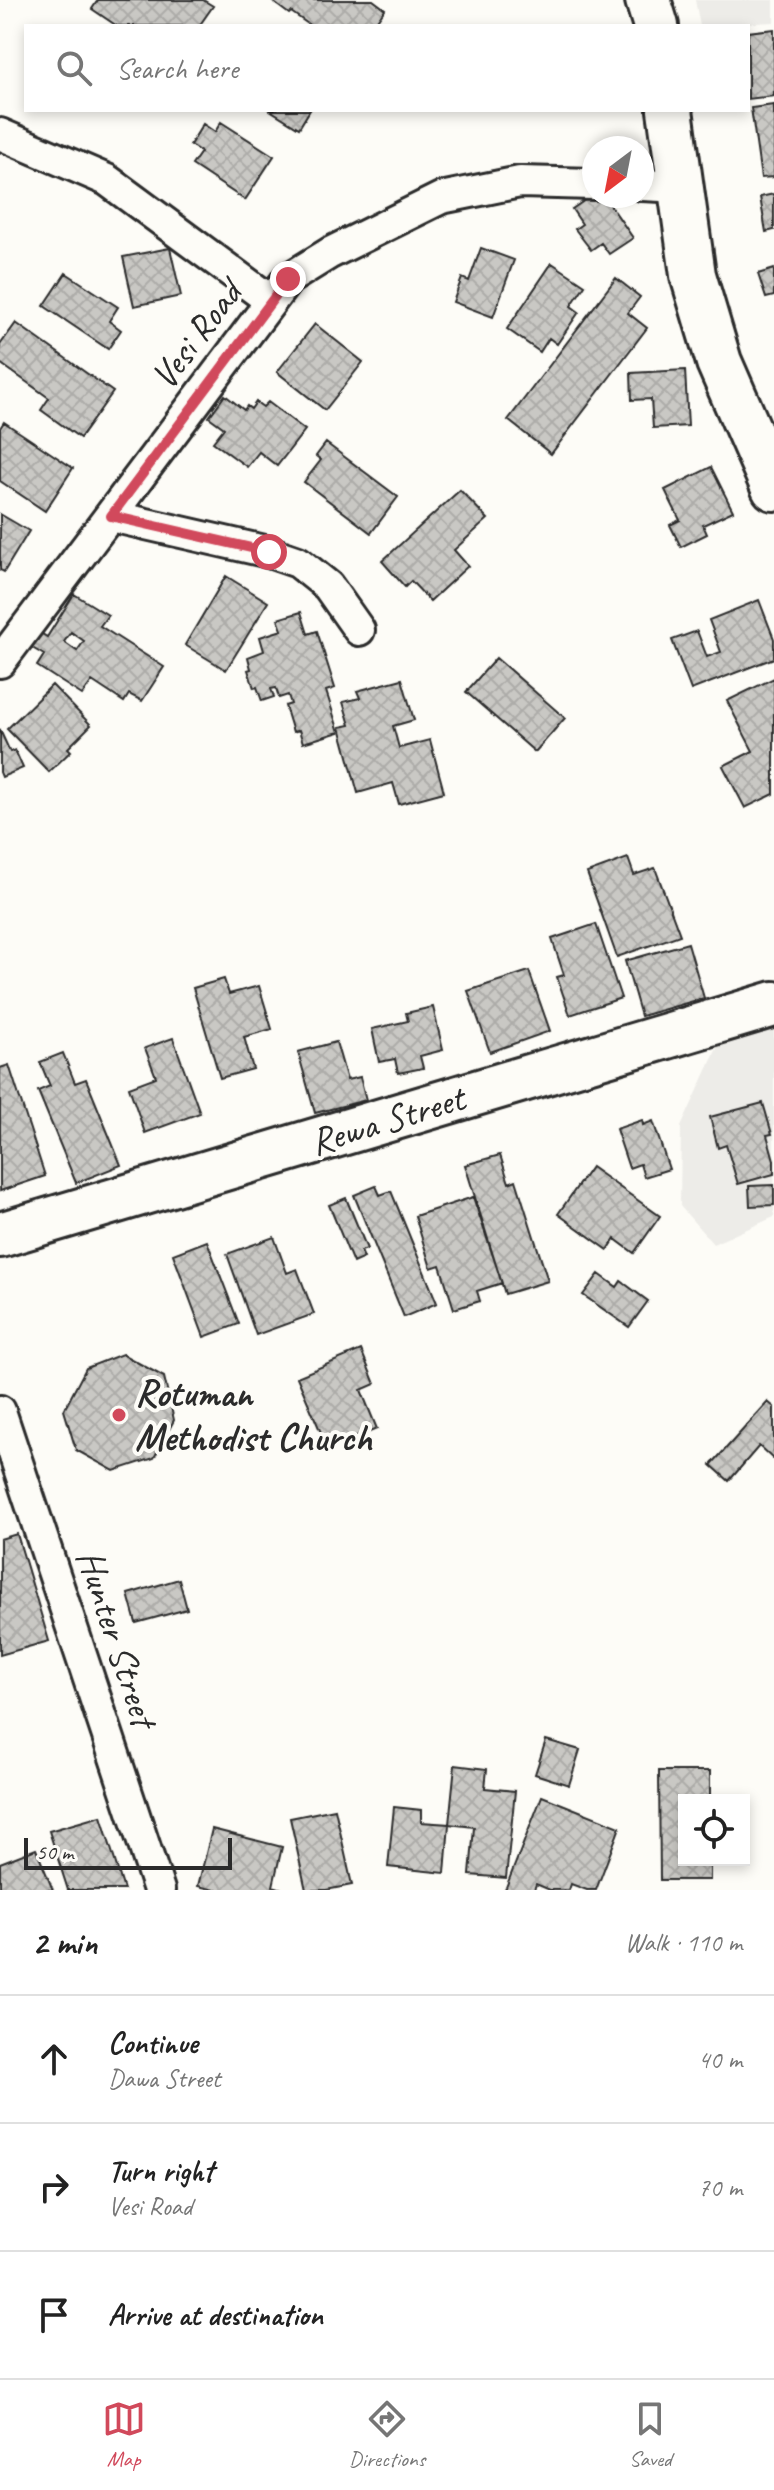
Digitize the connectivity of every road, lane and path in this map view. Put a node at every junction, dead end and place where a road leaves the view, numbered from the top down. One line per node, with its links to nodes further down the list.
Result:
1 (648, 0): 2 (main road)
2 (655, 24)
3 (670, 112): 6 (main road)
4 (0, 134): 7 (street)
5 (582, 184): 7 (street, Vesi Road)
6 (662, 186): 8 (main road)
7 (271, 301): 9 (street, Vesi Road)
8 (774, 488)
9 (111, 516): 10 (street); 11 (street, Vesi Road)
10 (359, 630)
11 (0, 662)
12 (774, 1004): 13 (main road, Rewa Street)
13 (0, 1235)
14 (0, 1411): 15 (street, Hunter Street)
15 (159, 1890)

